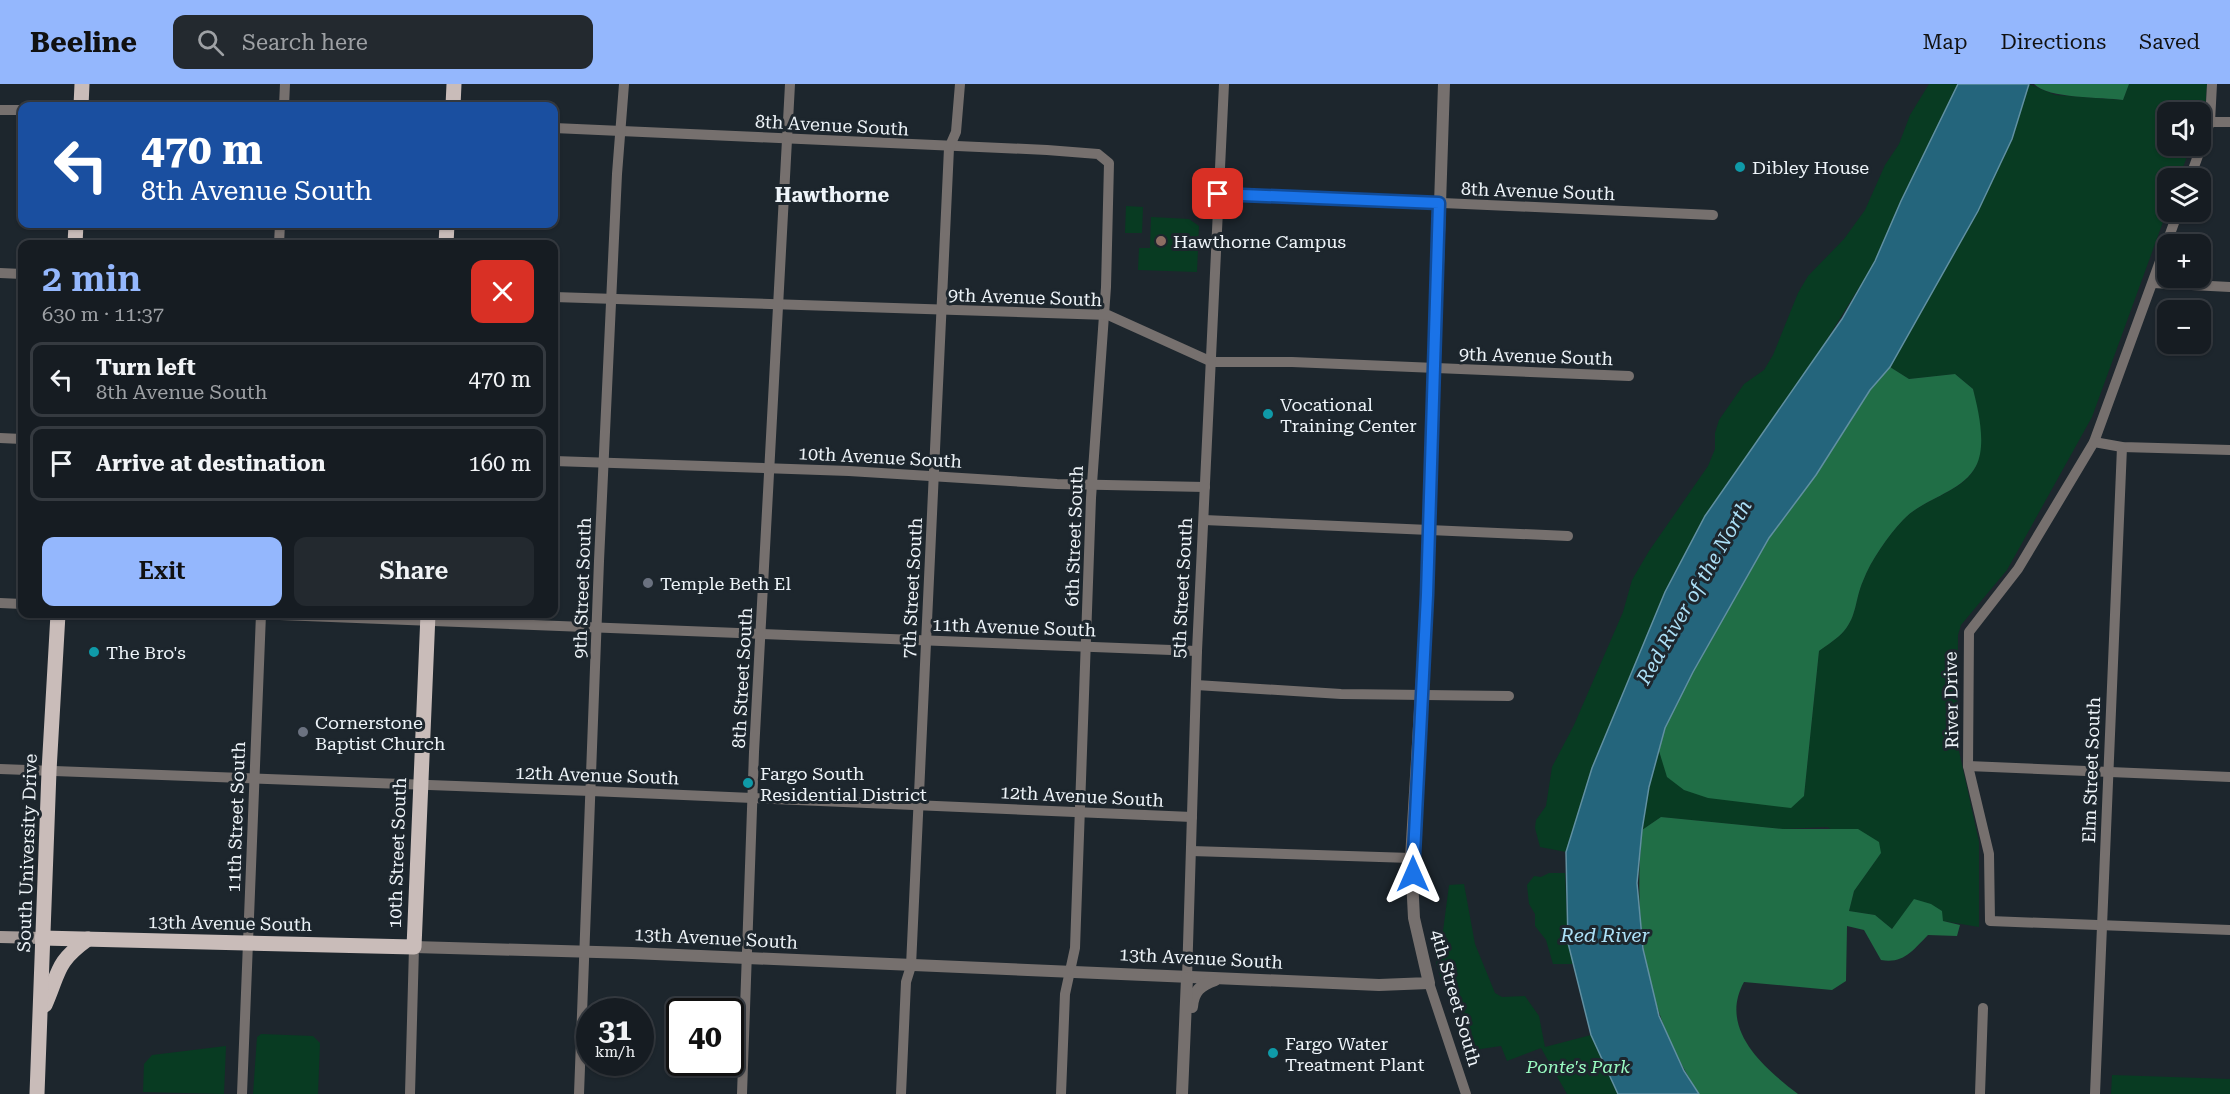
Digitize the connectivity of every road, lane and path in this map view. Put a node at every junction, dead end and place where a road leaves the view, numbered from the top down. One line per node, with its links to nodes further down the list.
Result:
1 (82, 84): 10 (main road)
2 (285, 84): 11 (street)
3 (454, 84): 12 (main road)
4 (624, 84): 19 (street, 9th Street South)
5 (790, 84): 20 (street, 8th Street South)
6 (960, 84): 21 (street, 7th Street South)
7 (1224, 84): 23 (street, 5th Street South)
8 (1444, 84): 24 (street, 4th Street South)
9 (2212, 84): 13 (street)
10 (81, 102)
11 (284, 102)
12 (453, 102)
13 (2211, 103)
14 (0, 110): 15 (street)
15 (18, 110)
16 (2211, 122): 17 (street)
17 (2230, 123)
18 (558, 128): 19 (street, 8th Avenue South)
19 (620, 131): 20 (street, 8th Avenue South); 32 (street, 9th Street South)
20 (788, 139): 21 (street, 8th Avenue South); 33 (street, 8th Street South)
21 (949, 148): 22 (street, 8th Avenue South); 34 (street, 7th Street South)
22 (1107, 159): 35 (street, 6th Street South)
23 (1218, 194): 24 (street, 8th Avenue South); 36 (street, 5th Street South)
24 (1439, 203): 25 (street, 8th Avenue South); 37 (street, 4th Street South)
25 (1713, 215)
26 (2174, 222): 29 (street)
27 (0, 273): 28 (street)
28 (18, 274)
29 (2153, 283): 30 (street); 41 (street)
30 (2230, 286)
31 (558, 297): 32 (street, 9th Avenue South)
32 (612, 299): 33 (street, 9th Avenue South); 45 (street, 9th Street South)
33 (780, 305): 34 (street, 9th Avenue South); 46 (street, 8th Street South)
34 (943, 311): 35 (street, 9th Avenue South); 47 (street, 7th Street South)
35 (1104, 315): 36 (street, 9th Avenue South); 48 (street, 6th Street South)
36 (1212, 363): 37 (street, 9th Avenue South); 49 (street, 5th Street South)
37 (1434, 369): 38 (street, 9th Avenue South); 51 (street, 4th Street South)
38 (1629, 376)
39 (0, 438): 40 (street)
40 (18, 439)
41 (2094, 442): 42 (street); 67 (street, River Drive)
42 (2122, 447): 43 (street); 70 (street, Elm Street South)
43 (2230, 450)
44 (558, 461): 45 (street, 10th Avenue South)
45 (604, 463): 46 (street, 10th Avenue South); 59 (street, 9th Street South)
46 (771, 468): 47 (street, 10th Avenue South); 60 (street, 8th Street South)
47 (934, 476): 48 (street, 10th Avenue South); 61 (street, 7th Street South)
48 (1092, 484): 49 (street, 10th Avenue South); 62 (street, 6th Street South)
49 (1205, 487): 50 (street, 5th Street South)
50 (1204, 520): 51 (street); 63 (street, 5th Street South)
51 (1429, 531): 52 (street); 65 (street, 4th Street South)
52 (1568, 536)
53 (0, 603): 54 (street)
54 (18, 604)
55 (58, 618): 69 (main road, South University Drive)
56 (261, 618): 72 (street, 11th Street South)
57 (428, 618): 73 (main road, 10th Street South)
58 (443, 618): 59 (street, 11th Avenue South)
59 (597, 628): 60 (street, 11th Avenue South); 74 (street, 9th Street South)
60 (761, 635): 61 (street, 11th Avenue South); 75 (street, 8th Street South)
61 (926, 640): 62 (street, 11th Avenue South); 76 (street, 7th Street South)
62 (1086, 646): 63 (street, 11th Avenue South); 77 (street, 6th Street South)
63 (1197, 651): 64 (street, 5th Street South)
64 (1196, 685): 65 (street); 78 (street, 5th Street South)
65 (1422, 695): 66 (street); 80 (street, 4th Street South)
66 (1509, 696)
67 (1968, 766): 70 (street); 81 (street, River Drive)
68 (0, 769): 69 (street, 12th Avenue South)
69 (49, 771): 72 (street, 12th Avenue South); 84 (main road, South University Drive)
70 (2108, 772): 71 (street); 81 (street, Elm Street South)
71 (2230, 777)
72 (254, 778): 73 (street, 12th Avenue South); 86 (street, 11th Street South)
73 (419, 785): 74 (street, 12th Avenue South); 87 (main road, 10th Street South)
74 (591, 790): 75 (street, 12th Avenue South); 88 (street, 9th Street South)
75 (753, 798): 76 (street, 12th Avenue South); 89 (street, 8th Street South)
76 (918, 805): 77 (street, 12th Avenue South); 90 (street, 7th Street South)
77 (1081, 812): 78 (street, 12th Avenue South); 91 (street, 6th Street South)
78 (1192, 817): 79 (street, 5th Street South)
79 (1191, 851): 80 (street); 92 (street, 5th Street South)
80 (1412, 858): 94 (street, 4th Street South)
81 (2102, 925): 82 (street); 108 (street, Elm Street South)
82 (2230, 930)
83 (0, 937): 84 (main road, 13th Avenue South)
84 (42, 938): 85 (main road, 13th Avenue South); 96 (main road, South University Drive)
85 (88, 939): 86 (main road, 13th Avenue South); 96 (main road)
86 (248, 942): 87 (main road, 13th Avenue South); 99 (street, 11th Street South)
87 (414, 947): 88 (street, 13th Avenue South); 100 (street, 10th Street South)
88 (585, 951): 89 (street, 13th Avenue South); 101 (street, 9th Street South)
89 (747, 959): 90 (street, 13th Avenue South); 102 (street, 8th Street South)
90 (911, 966): 91 (street, 13th Avenue South); 103 (street, 7th Street South)
91 (1070, 971): 92 (street, 13th Avenue South); 104 (street, 6th Street South)
92 (1187, 978): 93 (street, 13th Avenue South); 97 (street, 5th Street South)
93 (1220, 979): 94 (street, 13th Avenue South); 97 (street)
94 (1430, 983): 106 (street, 4th Street South)
95 (1983, 1008): 107 (street)
96 (41, 1015): 98 (main road, South University Drive)
97 (1183, 1064): 105 (street, 5th Street South)
98 (37, 1094)
99 (242, 1094)
100 (410, 1094)
101 (579, 1094)
102 (742, 1094)
103 (901, 1094)
104 (1061, 1094)
105 (1182, 1094)
106 (1466, 1094)
107 (1980, 1094)
108 (2095, 1094)

